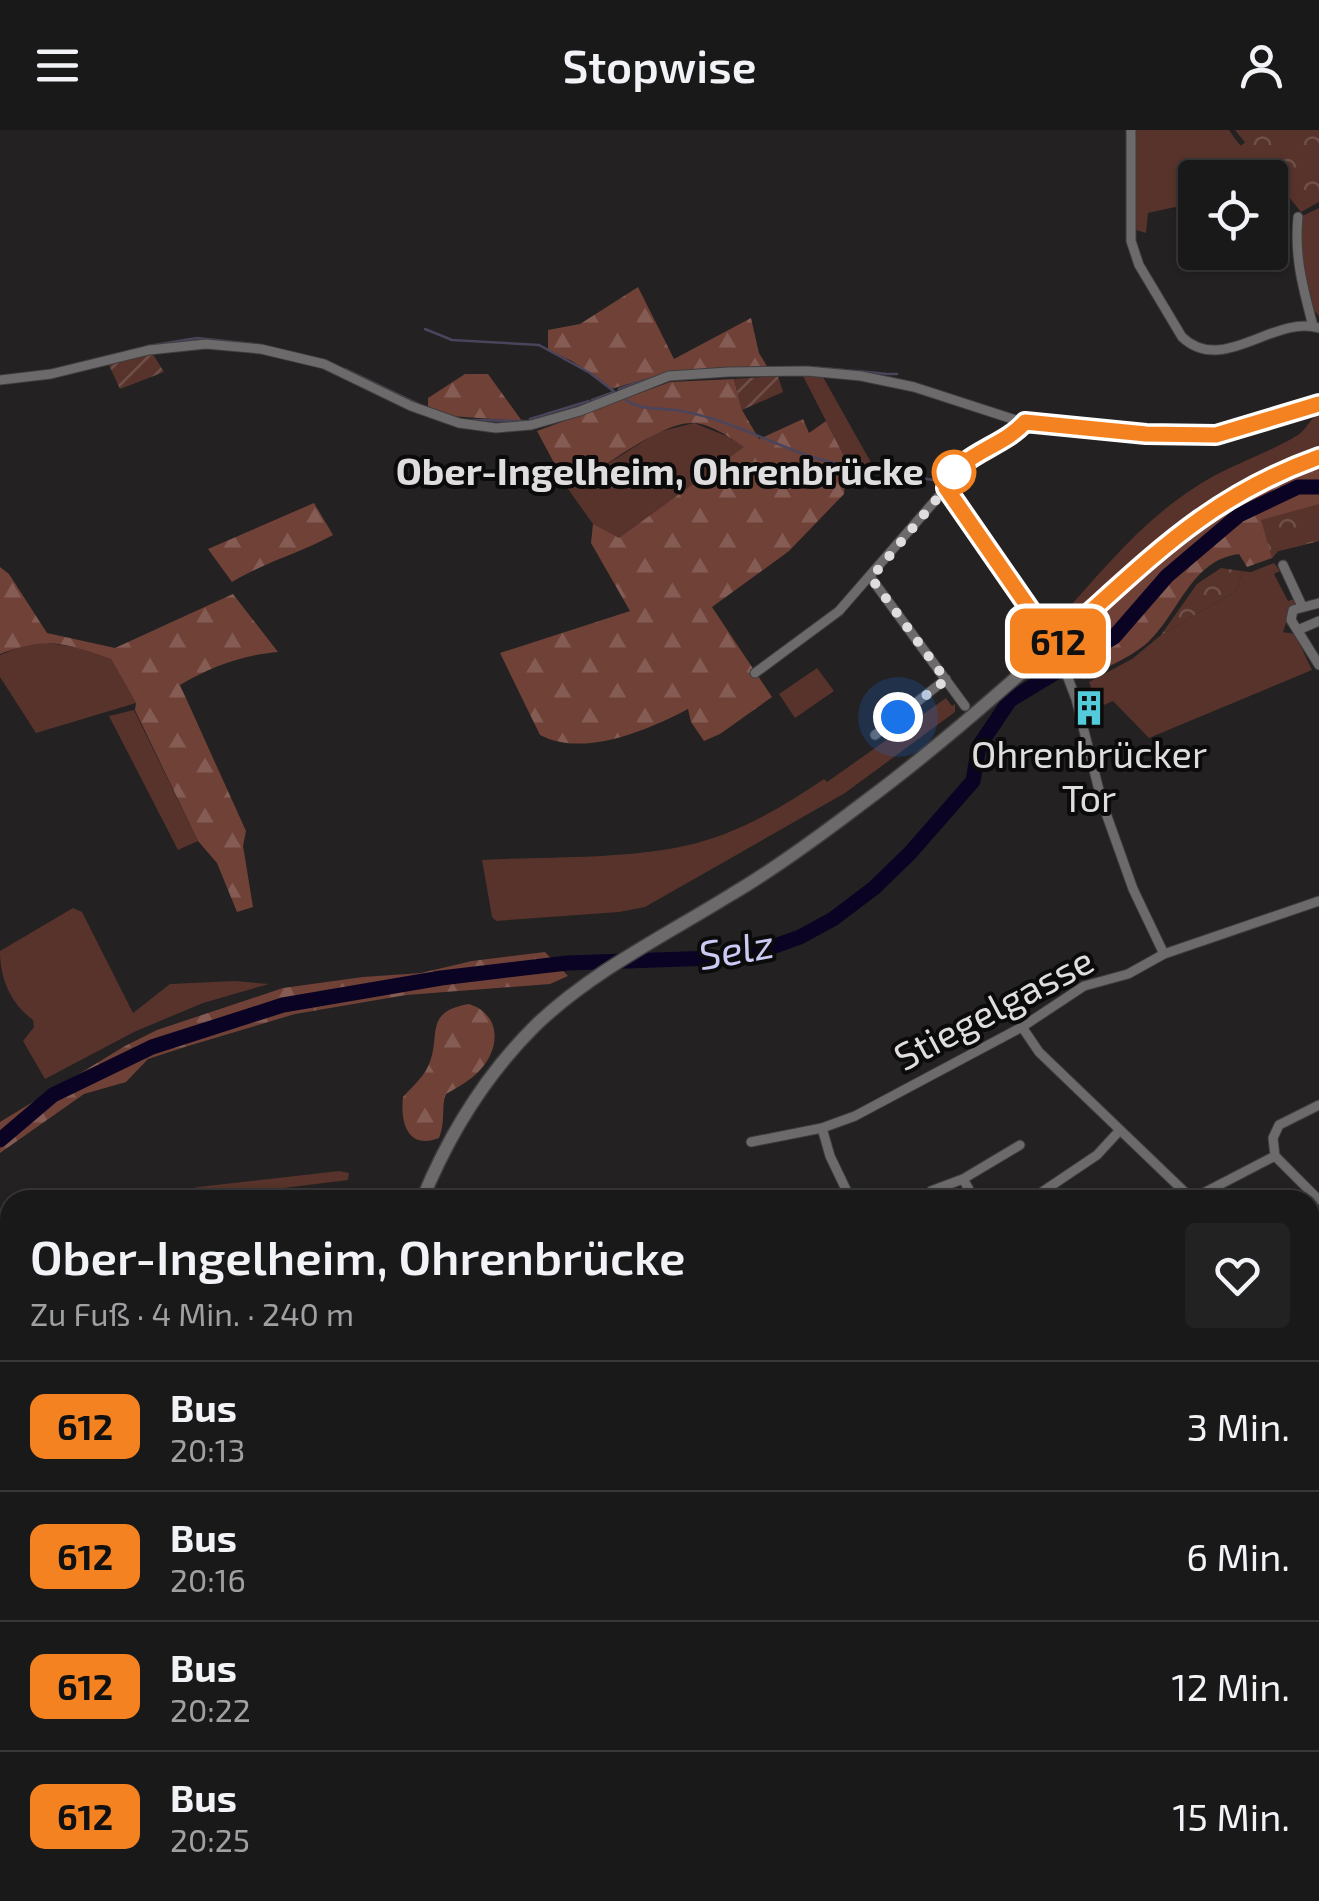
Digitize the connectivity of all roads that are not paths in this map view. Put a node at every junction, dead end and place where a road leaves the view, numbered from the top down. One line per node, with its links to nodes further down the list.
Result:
1 (1131, 130): 3 (street)
2 (1298, 217): 3 (street)
3 (1316, 327)
4 (0, 380): 6 (street)
5 (1319, 404): 6 (street)
6 (1025, 422): 8 (street)
7 (1319, 457): 15 (main road)
8 (946, 488): 10 (street); 15 (street)
9 (1283, 565): 12 (street)
10 (871, 578): 17 (street); 18 (street)
11 (1319, 602): 12 (street)
12 (1302, 606): 14 (street)
13 (1319, 621): 14 (street)
14 (1298, 630): 16 (street)
15 (1054, 644): 22 (street); 33 (main road)
16 (1319, 666)
17 (755, 673)
18 (946, 680): 19 (street); 20 (street)
19 (965, 706)
20 (875, 735)
21 (1319, 901): 22 (street, Stiegelgasse)
22 (1164, 954): 23 (street, Stiegelgasse)
23 (1022, 1027): 25 (street, Stiegelgasse); 26 (street)
24 (1319, 1106): 29 (street)
25 (822, 1128): 27 (street, Stiegelgasse); 34 (street)
26 (1120, 1130): 37 (street); 38 (street)
27 (751, 1142)
28 (1020, 1145): 30 (street)
29 (1274, 1156): 32 (street); 39 (street)
30 (964, 1180): 35 (street); 36 (street)
31 (1319, 1181): 32 (street)
32 (1306, 1188)
33 (426, 1190)
34 (846, 1190)
35 (934, 1190)
36 (970, 1190)
37 (1045, 1190)
38 (1182, 1190)
39 (1211, 1190)

